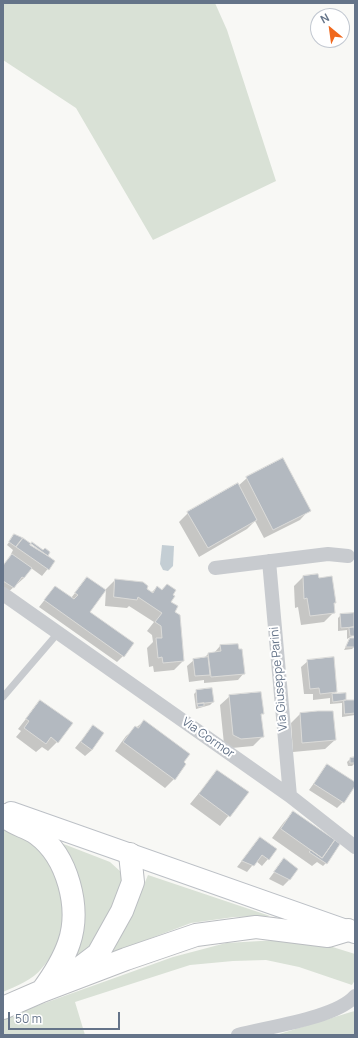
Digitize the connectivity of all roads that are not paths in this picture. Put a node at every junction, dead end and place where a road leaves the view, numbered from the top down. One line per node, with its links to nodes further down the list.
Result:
1 (348, 556): 2 (street)
2 (269, 561): 3 (street); 7 (street, Via Giuseppe Parini)
3 (215, 568)
4 (3, 594): 5 (street, Via Cormor)
5 (58, 633): 6 (lane); 7 (street, Via Cormor)
6 (3, 697)
7 (290, 796): 10 (street, Via Cormor)
8 (3, 809): 11 (main road)
9 (3, 815): 13 (highway)
10 (355, 847)
11 (130, 854): 12 (main road); 13 (highway)
12 (352, 931): 13 (highway)
13 (42, 991): 15 (highway)
14 (355, 996): 16 (street)
15 (3, 1008)
16 (238, 1035)

